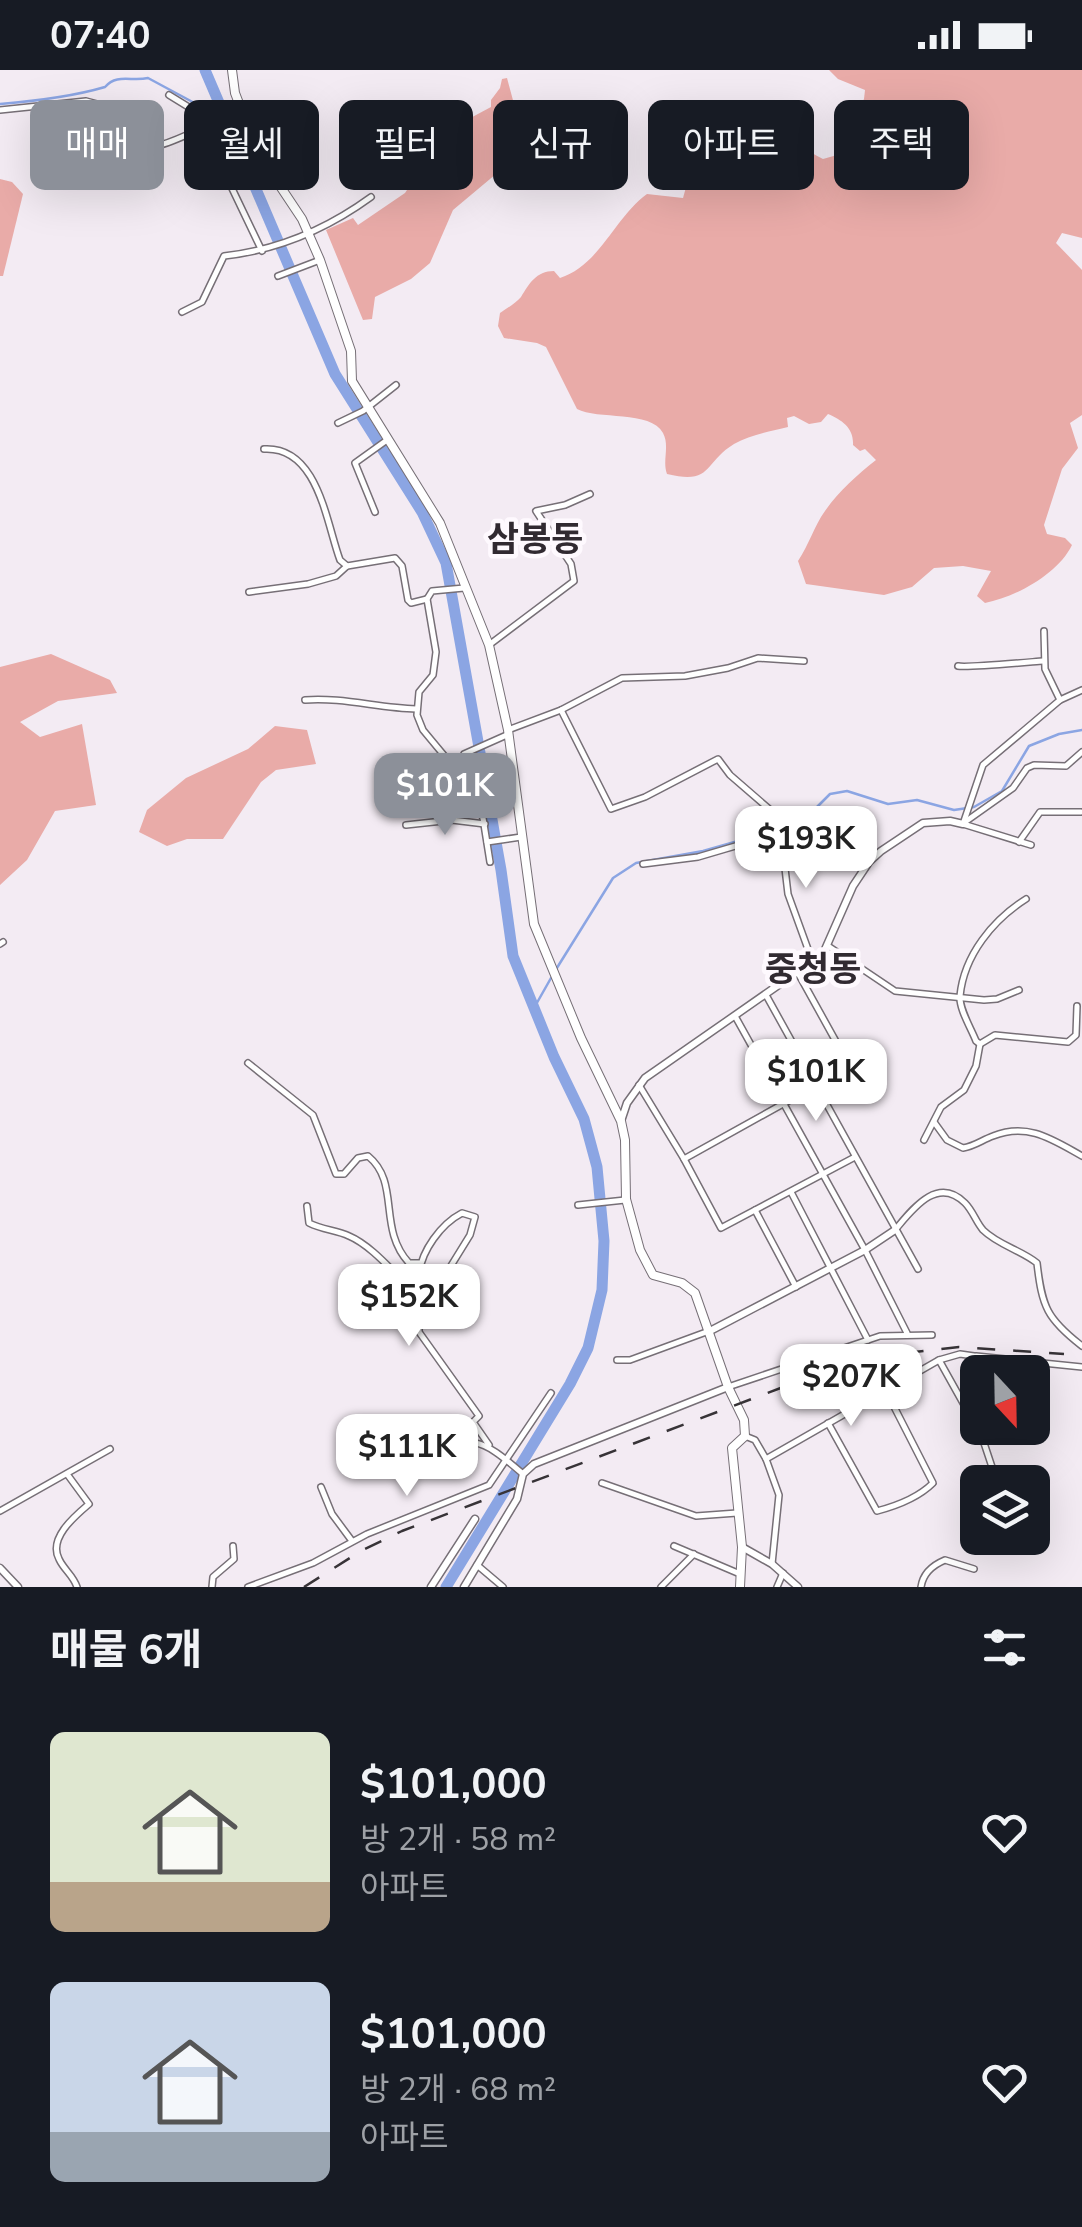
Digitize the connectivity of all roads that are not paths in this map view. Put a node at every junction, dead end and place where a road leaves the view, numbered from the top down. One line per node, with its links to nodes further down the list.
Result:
1 (232, 70): 8 (main road)
2 (169, 95): 3 (street)
3 (184, 104)
4 (0, 110): 5 (street)
5 (184, 135)
6 (233, 190): 9 (street)
7 (371, 197): 8 (street)
8 (309, 232): 9 (street); 10 (main road)
9 (262, 251): 12 (street)
10 (320, 260): 11 (street); 14 (main road)
11 (278, 276)
12 (182, 312)
13 (396, 385): 14 (street)
14 (365, 408): 15 (street); 16 (main road)
15 (338, 423)
16 (386, 441): 19 (street); 21 (main road)
17 (264, 450): 20 (street)
18 (590, 494): 25 (street)
19 (375, 512)
20 (347, 566): 22 (street); 23 (street)
21 (462, 588): 23 (street); 25 (main road)
22 (249, 592)
23 (427, 599): 32 (street)
24 (1044, 631): 26 (street)
25 (489, 645): 34 (main road)
26 (1043, 660): 28 (street); 31 (street)
27 (804, 661): 33 (street)
28 (958, 666)
29 (1082, 690): 31 (street)
30 (305, 700): 32 (street)
31 (1060, 700): 41 (street)
32 (416, 708): 36 (street)
33 (561, 710): 34 (street); 38 (street)
34 (508, 732): 36 (street); 44 (main road)
35 (1082, 752): 41 (street)
36 (453, 764): 40 (street)
37 (1081, 812): 46 (street)
38 (782, 820)
39 (839, 823): 43 (street)
40 (485, 824): 42 (street); 45 (street)
41 (962, 824): 46 (street); 51 (street)
42 (406, 825)
43 (769, 836): 49 (street); 52 (street)
44 (524, 837): 45 (street); 65 (main road)
45 (488, 842): 48 (street)
46 (1019, 842): 47 (street)
47 (1031, 844)
48 (490, 862)
49 (643, 864)
50 (1026, 899): 56 (street)
51 (828, 946): 52 (street); 56 (street)
52 (813, 963): 53 (street)
53 (798, 973): 55 (street); 60 (street)
54 (1019, 990): 56 (street)
55 (766, 995): 58 (street); 63 (street)
56 (960, 999): 59 (street)
57 (1077, 1006): 59 (street)
58 (735, 1016): 62 (street); 64 (street)
59 (980, 1044): 66 (street)
60 (844, 1056)
61 (248, 1063): 79 (street)
62 (639, 1084): 65 (street); 70 (street)
63 (817, 1085): 64 (street); 69 (street)
64 (785, 1104): 70 (street); 71 (street)
65 (622, 1120): 73 (main road)
66 (934, 1122): 67 (street); 68 (street)
67 (924, 1140)
68 (1082, 1156)
69 (855, 1157): 71 (street); 77 (street)
70 (684, 1158): 76 (street)
71 (823, 1174): 72 (street); 78 (street)
72 (790, 1192): 76 (street); 80 (street)
73 (626, 1200): 74 (street); 83 (main road)
74 (578, 1204)
75 (306, 1206): 79 (street)
76 (755, 1210): 82 (street)
77 (895, 1230): 78 (street); 81 (street); 87 (street)
78 (865, 1250): 80 (street); 84 (street)
79 (420, 1263): 98 (street)
80 (830, 1268): 82 (street); 86 (street)
81 (918, 1269)
82 (796, 1287): 83 (street)
83 (710, 1331): 89 (street); 93 (main road)
84 (907, 1333): 85 (street); 86 (street)
85 (932, 1336)
86 (868, 1340): 93 (street)
87 (1082, 1346)
88 (967, 1355): 90 (street)
89 (617, 1360)
90 (939, 1360): 94 (street); 103 (street)
91 (1050, 1363): 92 (street)
92 (1082, 1366)
93 (728, 1387): 97 (main road); 104 (street)
94 (885, 1389): 96 (street); 96 (street)
95 (551, 1393): 102 (street)
96 (828, 1423): 101 (street)
97 (745, 1436): 101 (street); 109 (main road)
98 (488, 1445): 100 (street); 102 (street)
99 (110, 1450): 105 (street)
100 (417, 1457)
101 (766, 1459): 116 (street)
102 (509, 1462): 104 (street); 111 (street)
103 (991, 1465)
104 (522, 1472): 117 (street)
105 (67, 1474): 108 (street); 123 (street)
106 (602, 1483): 109 (street)
107 (321, 1487): 111 (street)
108 (0, 1511)
109 (737, 1512): 114 (main road)
110 (475, 1519): 126 (street)
111 (352, 1542): 125 (street)
112 (233, 1546): 124 (street)
113 (674, 1546): 115 (street)
114 (742, 1547): 116 (street); 121 (main road)
115 (694, 1554): 121 (street); 129 (street)
116 (772, 1564): 120 (street)
117 (477, 1566): 127 (street); 128 (street)
118 (0, 1568): 122 (street)
119 (974, 1569): 133 (street)
120 (783, 1573): 131 (street); 132 (street)
121 (740, 1574): 130 (main road)
122 (18, 1587)
123 (77, 1587)
124 (212, 1587)
125 (248, 1587)
126 (431, 1587)
127 (464, 1587)
128 (503, 1587)
129 (661, 1587)
130 (740, 1587)
131 (777, 1587)
132 (798, 1587)
133 (922, 1587)

